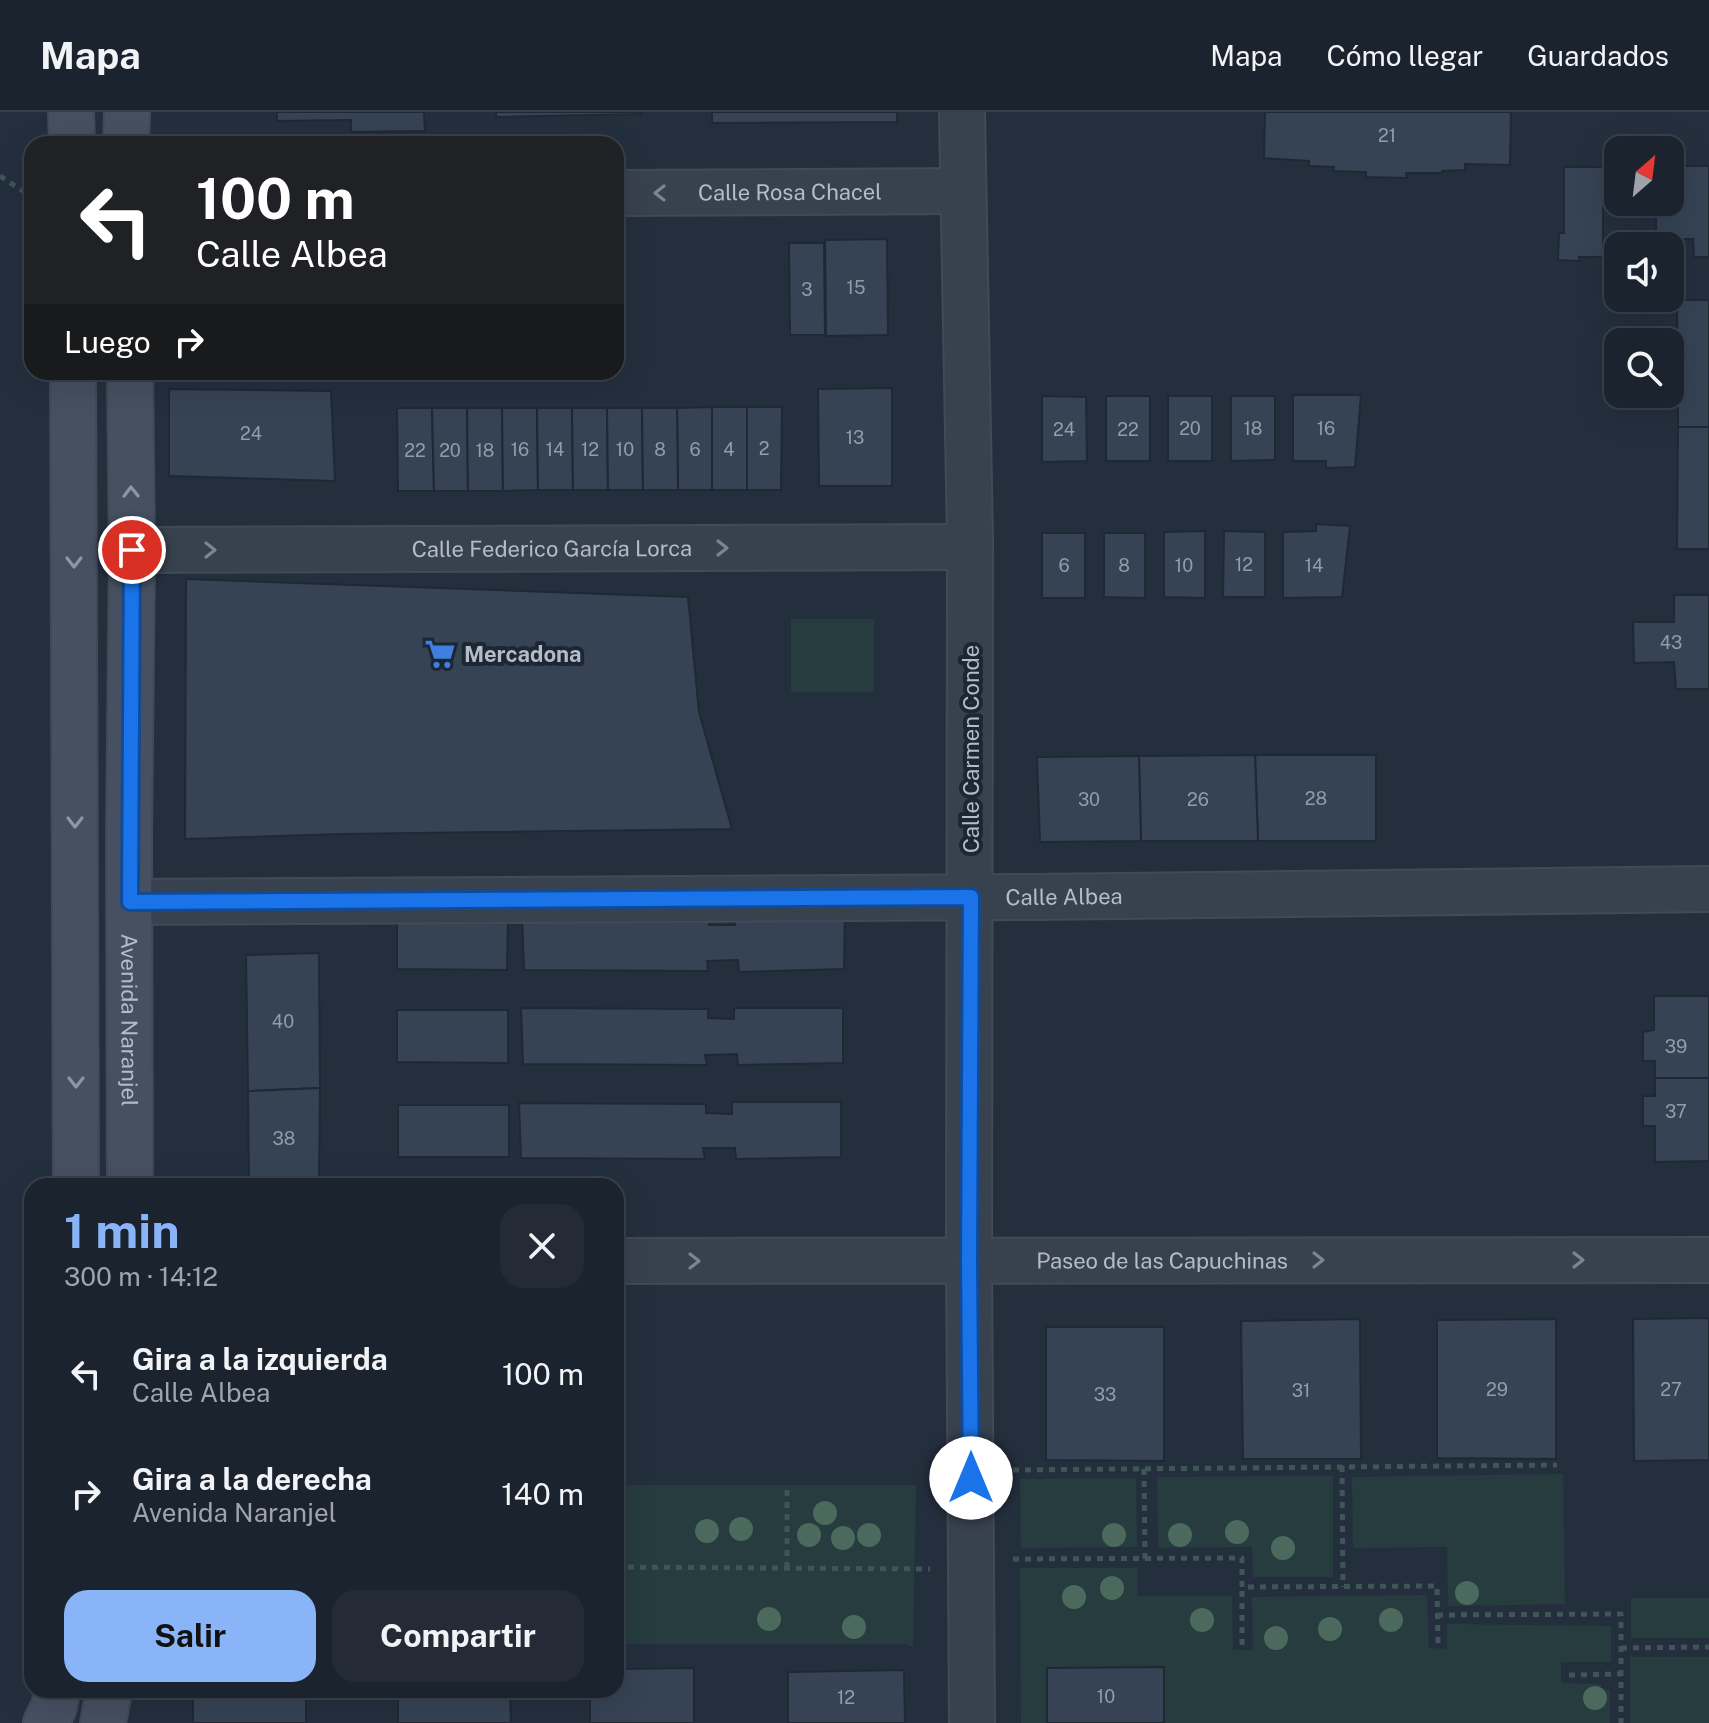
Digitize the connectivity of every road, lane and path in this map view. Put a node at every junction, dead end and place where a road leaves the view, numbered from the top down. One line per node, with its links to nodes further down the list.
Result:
1 (71, 112): 4 (street)
2 (127, 112): 5 (street)
3 (962, 112): 7 (street, Calle Carmen Conde)
4 (72, 136)
5 (126, 136)
6 (0, 176): 8 (path)
7 (962, 191): 9 (street, Calle Rosa Chacel, one-way to 9); 12 (street, Calle Carmen Conde)
8 (24, 192)
9 (624, 193)
10 (73, 380): 17 (street, one-way to 17)
11 (130, 380): 13 (street, Avenida Naranjel, one-way to 11)
12 (970, 547): 13 (street, Calle Federico García Lorca, one-way to 12); 15 (street, Calle Carmen Conde)
13 (132, 550): 16 (street, Avenida Naranjel)
14 (1709, 889): 15 (street, Calle Albea)
15 (971, 897): 16 (street, Calle Albea); 21 (street, Calle Carmen Conde)
16 (130, 902): 18 (street, Avenida Naranjel)
17 (76, 1178)
18 (130, 1178)
19 (1709, 1260): 21 (street, Paseo de las Capuchinas, one-way to 19)
20 (624, 1261): 21 (street, Paseo de las Capuchinas, one-way to 21)
21 (969, 1261): 45 (street, Calle Carmen Conde)
22 (1557, 1465): 23 (path)
23 (1342, 1466): 24 (path); 33 (path)
24 (1144, 1469): 25 (path); 29 (path)
25 (1012, 1485)
26 (787, 1486): 31 (path)
27 (930, 1554): 31 (path)
28 (1011, 1559): 29 (path)
29 (1145, 1559): 32 (path)
30 (624, 1567): 31 (path)
31 (787, 1568)
32 (1242, 1587): 33 (path); 35 (path)
33 (1343, 1587): 34 (path)
34 (1437, 1615): 36 (path); 38 (path)
35 (1242, 1645)
36 (1438, 1645)
37 (1709, 1647): 38 (path)
38 (1621, 1648): 39 (path)
39 (1621, 1674): 40 (path); 46 (path)
40 (1569, 1675)
41 (56, 1698): 43 (street)
42 (108, 1698): 44 (street)
43 (46, 1723)
44 (103, 1723)
45 (972, 1723)
46 (1621, 1723)

